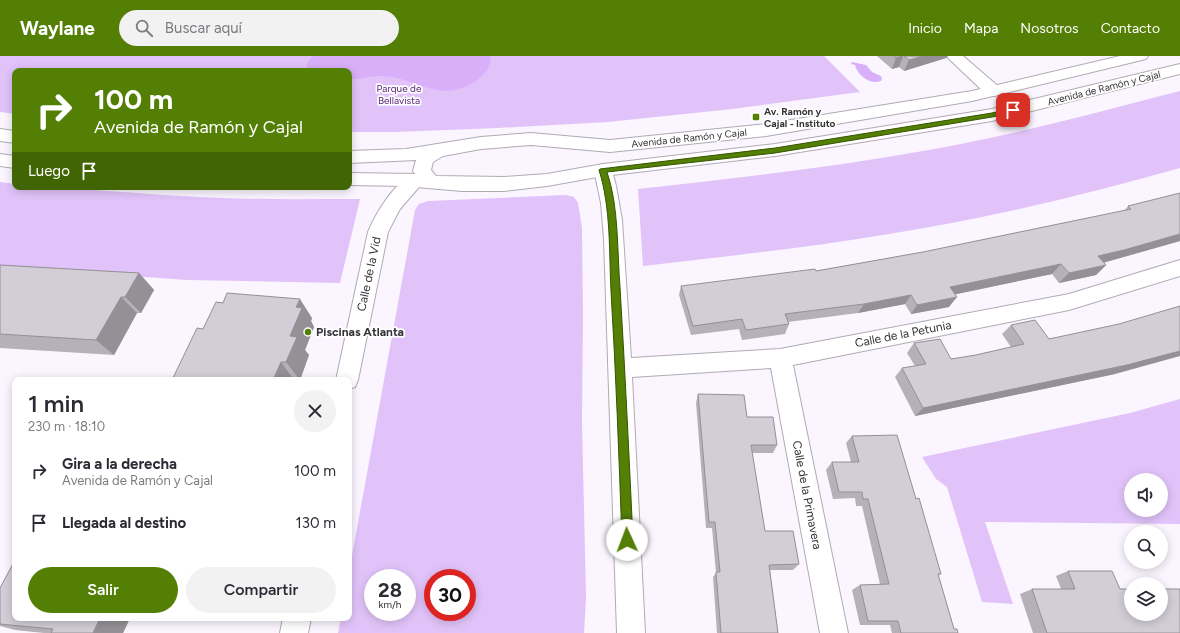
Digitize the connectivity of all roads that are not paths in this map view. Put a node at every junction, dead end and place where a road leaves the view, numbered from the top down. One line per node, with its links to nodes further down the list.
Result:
1 (954, 56): 4 (street)
2 (1140, 56): 4 (street, Avenida de Ramón y Cajal)
3 (1180, 69): 12 (street, Avenida de Ramón y Cajal)
4 (993, 91): 7 (street, Avenida de Ramón y Cajal)
5 (0, 135): 6 (street)
6 (12, 137)
7 (590, 146): 8 (street, Avenida de Ramón y Cajal); 12 (street)
8 (438, 150): 9 (street); 14 (street)
9 (352, 157)
10 (0, 160): 11 (street)
11 (12, 162)
12 (603, 170): 14 (street, Avenida de Ramón y Cajal); 17 (street)
13 (352, 179): 14 (street)
14 (423, 181): 18 (street, Calle de la Vid)
15 (1180, 268): 16 (street, Calle de la Petunia)
16 (780, 358): 17 (street, Calle de la Petunia); 22 (street, Calle de la Primavera)
17 (620, 368): 21 (street)
18 (348, 377)
19 (297, 621): 20 (street)
20 (294, 633)
21 (631, 633)
22 (834, 633)

